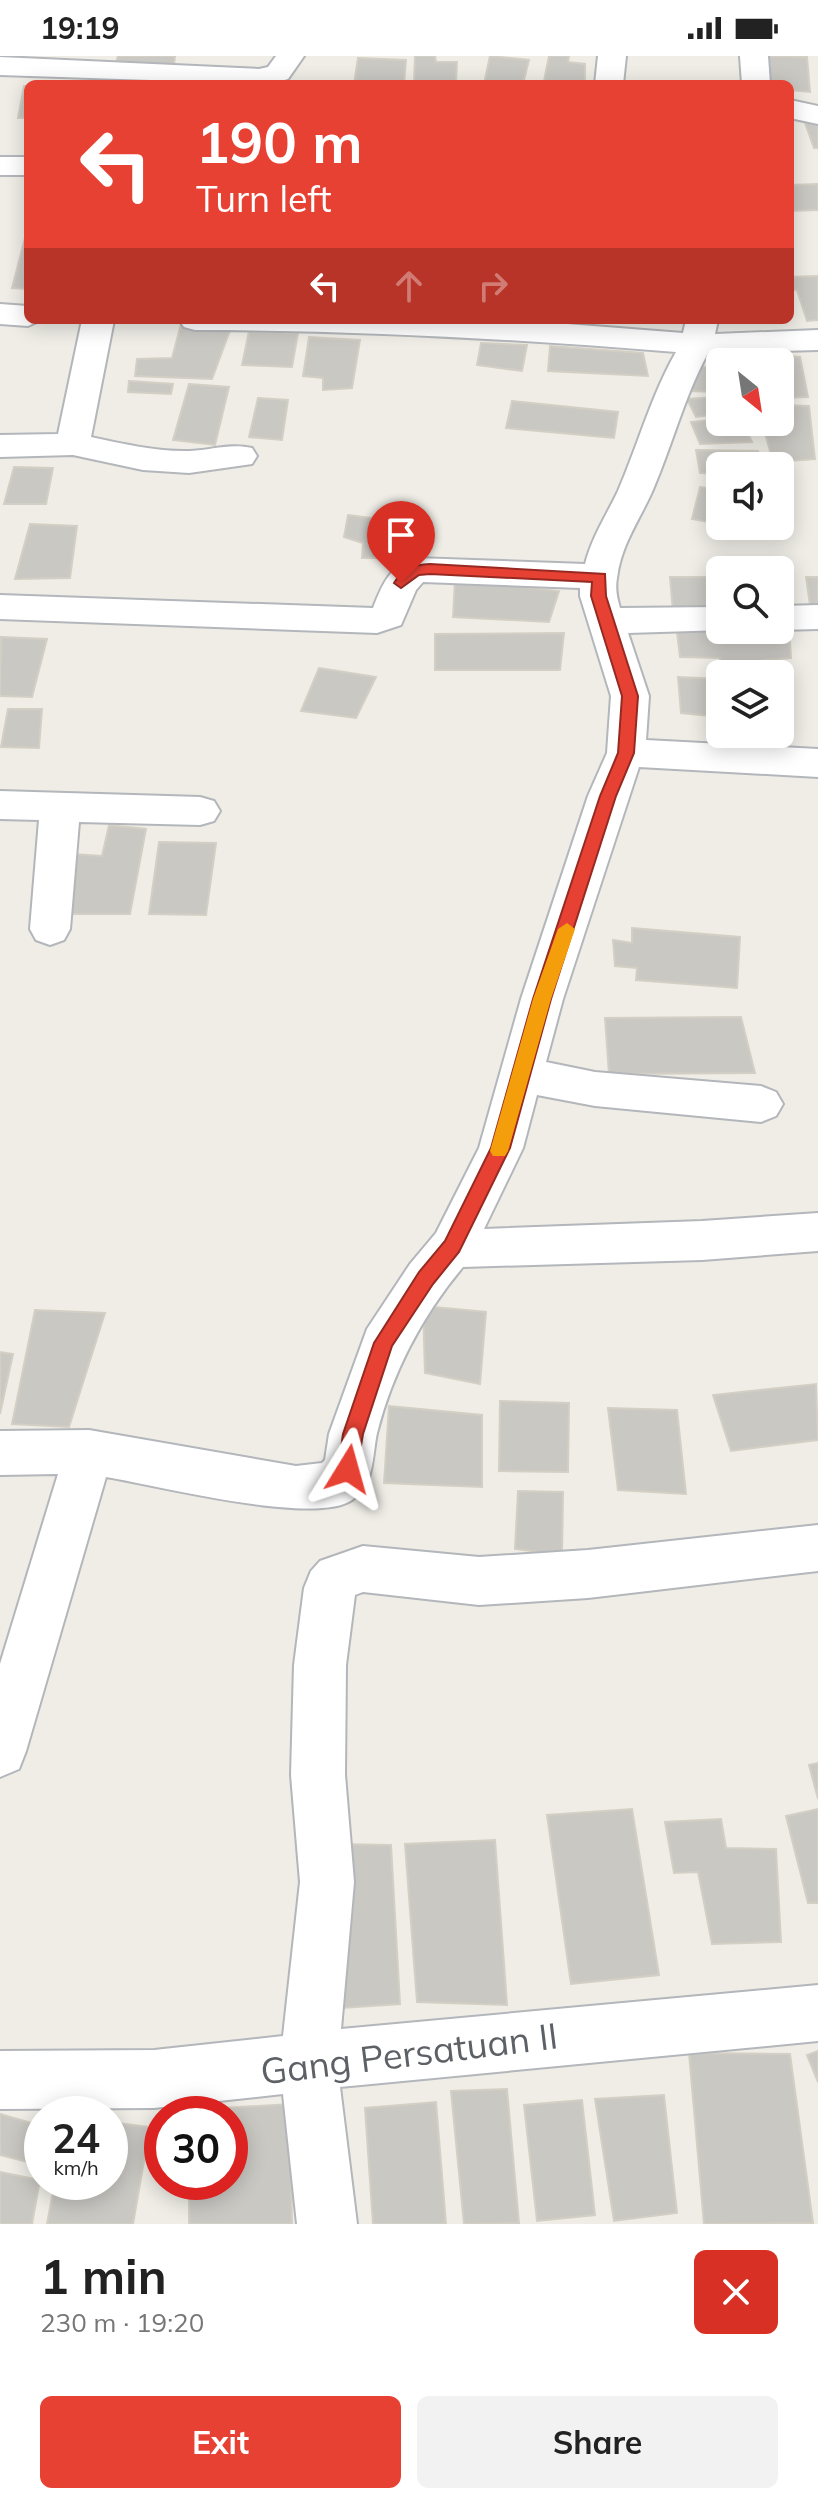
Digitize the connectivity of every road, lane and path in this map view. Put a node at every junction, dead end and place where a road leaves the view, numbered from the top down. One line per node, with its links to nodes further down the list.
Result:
1 (290, 56): 4 (street)
2 (612, 56): 5 (street)
3 (754, 56): 6 (street)
4 (0, 66)
5 (609, 80)
6 (756, 80)
7 (794, 110): 8 (street)
8 (818, 115)
9 (0, 166): 10 (street)
10 (24, 166)
11 (0, 314): 12 (street)
12 (24, 316)
13 (97, 324): 17 (street)
14 (375, 324): 15 (street)
15 (700, 332): 16 (street); 20 (street)
16 (818, 340)
17 (73, 444): 18 (street); 19 (street)
18 (0, 446)
19 (240, 456)
20 (599, 577): 21 (street); 25 (street)
21 (0, 607)
22 (818, 617): 23 (street)
23 (794, 618)
24 (706, 619): 25 (street)
25 (608, 621): 26 (street)
26 (626, 753): 27 (street); 32 (street)
27 (818, 763)
28 (0, 805): 29 (street)
29 (60, 807): 30 (street); 31 (street)
30 (200, 811)
31 (50, 929)
32 (523, 1075): 33 (street); 35 (street)
33 (761, 1104)
34 (818, 1232): 35 (street)
35 (452, 1247): 36 (street)
36 (89, 1452): 37 (street); 39 (street)
37 (0, 1453)
38 (818, 1548): 41 (street)
39 (0, 1751)
40 (818, 2013): 41 (street, Gang Persatuan II)
41 (308, 2061): 42 (street, Gang Persatuan II); 43 (street)
42 (0, 2080)
43 (327, 2224)

